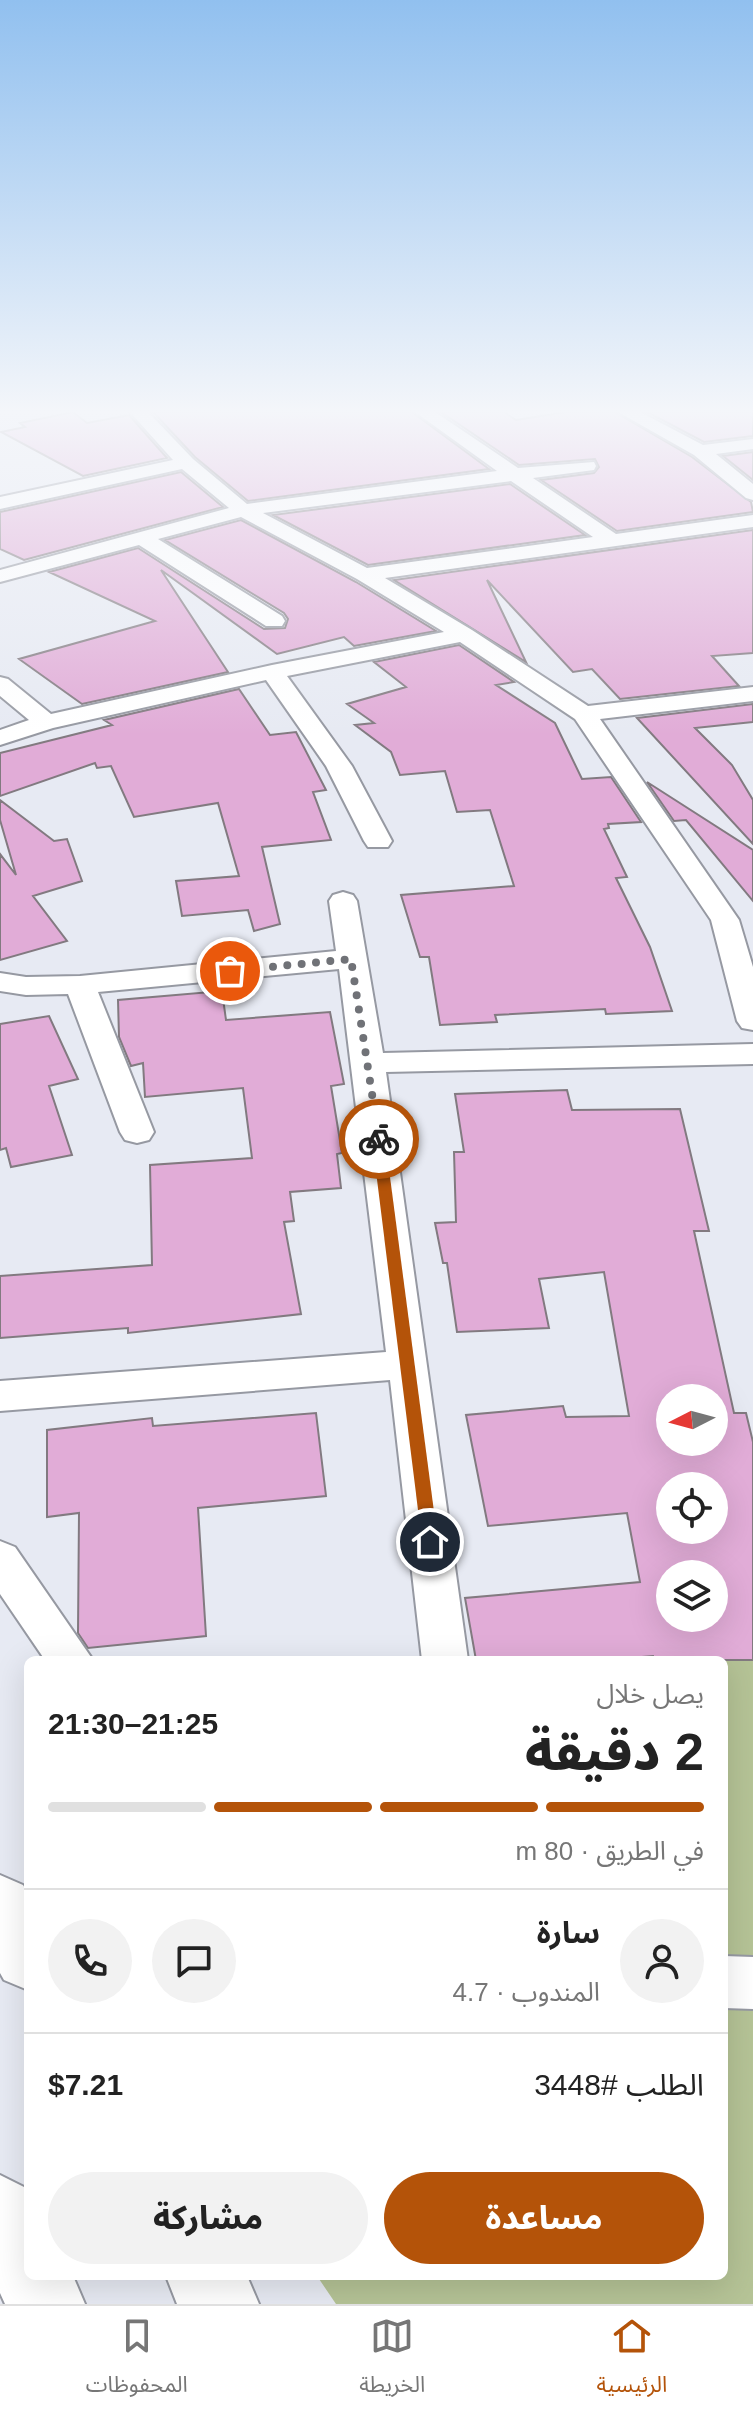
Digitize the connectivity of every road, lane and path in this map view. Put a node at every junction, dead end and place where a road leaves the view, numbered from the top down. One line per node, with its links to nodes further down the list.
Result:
1 (209, 520): 5 (street)
2 (261, 520): 7 (street)
3 (580, 520): 6 (street)
4 (753, 521): 6 (street)
5 (142, 538): 8 (street); 9 (street)
6 (611, 540): 7 (street)
7 (364, 575): 10 (street)
8 (0, 576)
9 (274, 621)
10 (464, 635): 11 (street); 14 (street)
11 (272, 672): 15 (street); 17 (street)
12 (0, 684): 15 (street)
13 (753, 694): 14 (street)
14 (584, 714): 19 (street)
15 (46, 722): 16 (street)
16 (0, 738)
17 (378, 841)
18 (343, 901): 20 (street)
19 (739, 919): 23 (street)
20 (351, 959): 22 (street); 25 (street)
21 (0, 982): 22 (street)
22 (80, 985): 26 (street)
23 (753, 1021)
24 (753, 1054): 25 (street)
25 (369, 1063): 27 (street)
26 (137, 1132)
27 (409, 1364): 28 (street); 31 (street)
28 (0, 1396)
29 (0, 1559): 30 (street)
30 (67, 1656)
31 (445, 1656)
32 (0, 1907): 33 (highway)
33 (24, 1950)
34 (728, 1982): 35 (street)
35 (753, 1983)
36 (0, 2212): 37 (highway)
37 (24, 2260)
38 (34, 2280): 40 (highway)
39 (206, 2280): 41 (highway)
40 (46, 2304)
41 (220, 2304)

